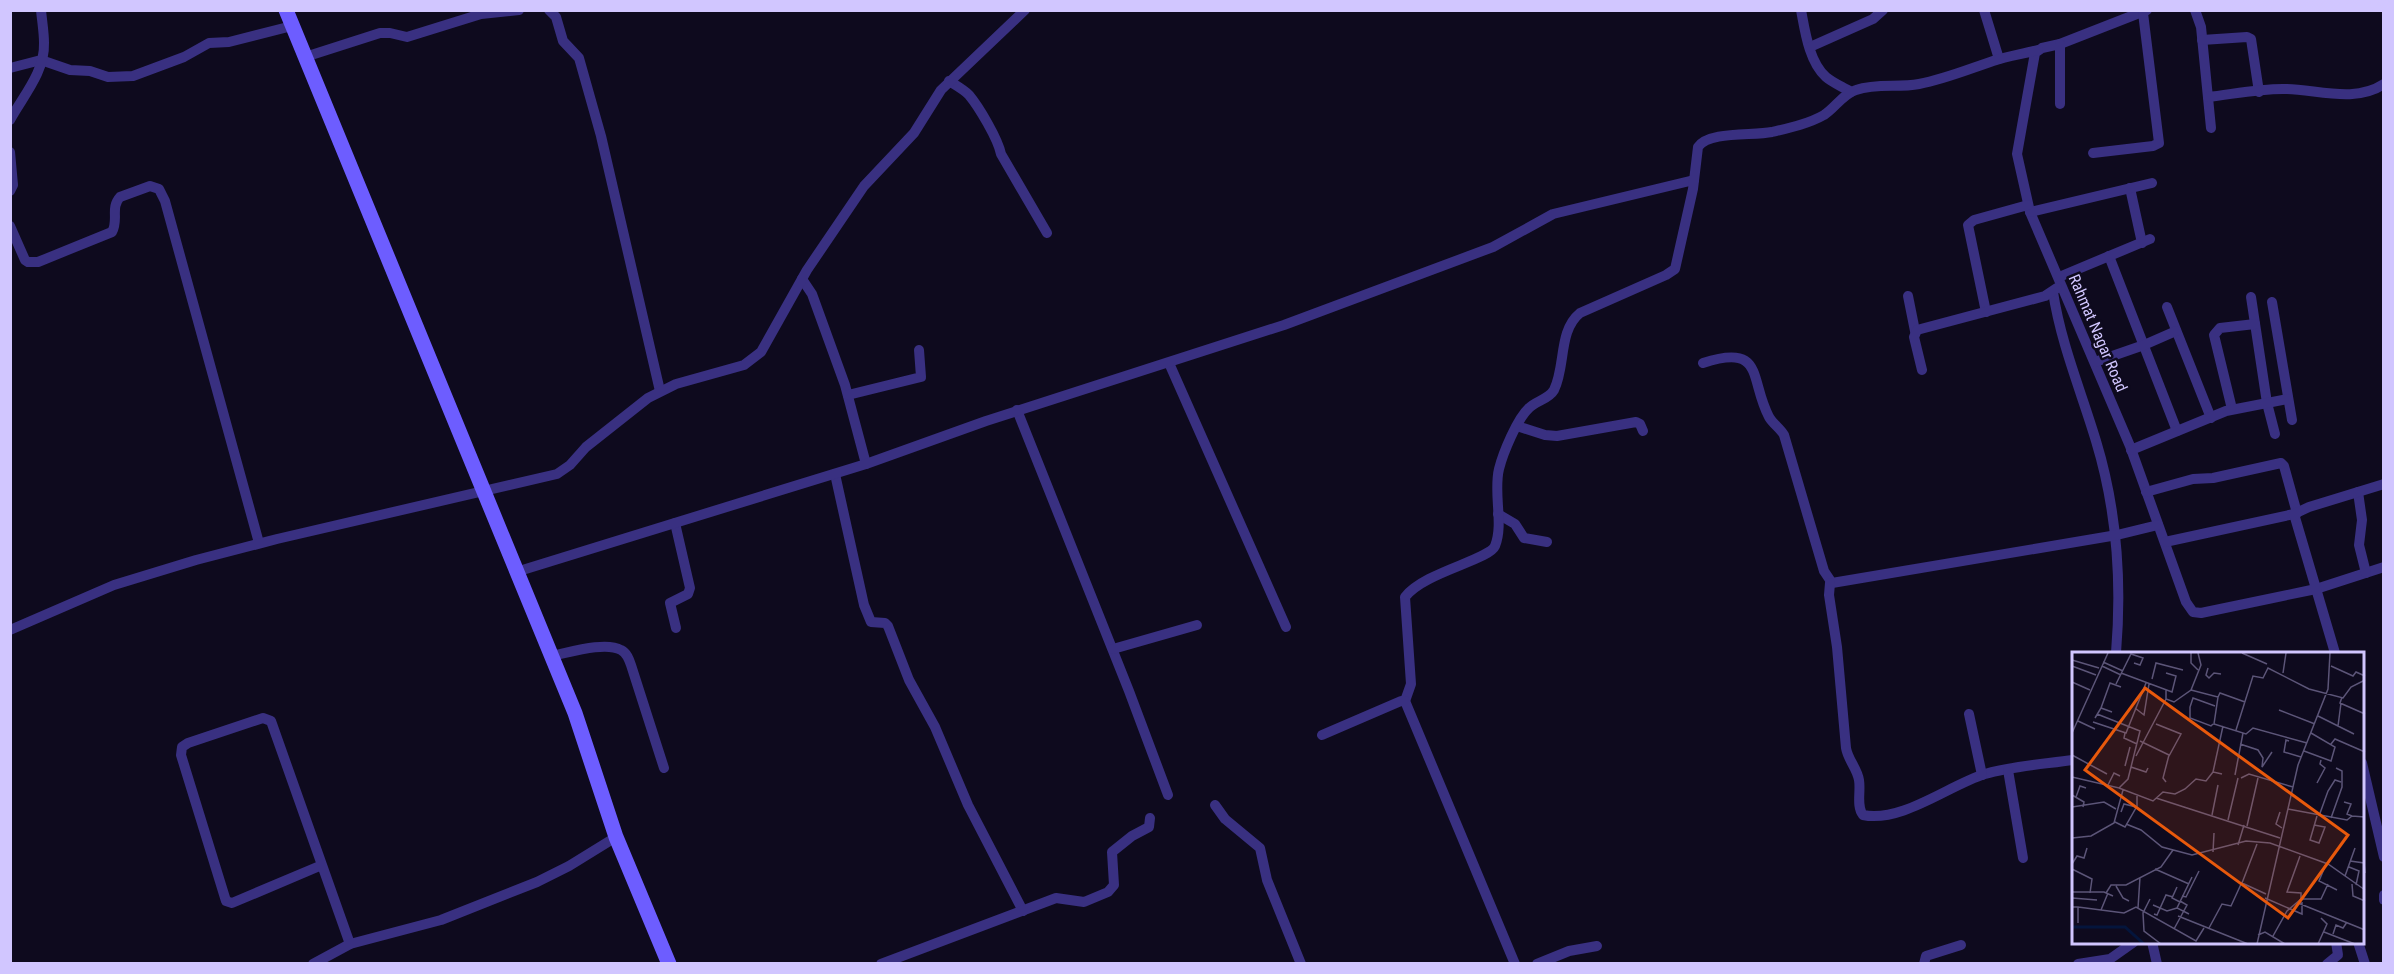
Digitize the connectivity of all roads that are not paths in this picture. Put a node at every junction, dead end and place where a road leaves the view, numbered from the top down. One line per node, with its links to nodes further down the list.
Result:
1 (41, 10): 19 (street)
2 (286, 10): 12 (street)
3 (519, 10): 17 (street)
4 (1025, 10): 21 (street)
5 (1801, 10): 15 (street)
6 (1883, 10): 15 (street)
7 (1984, 10): 18 (street)
8 (2195, 10): 13 (street)
9 (554, 12): 57 (street)
10 (2145, 12): 11 (street); 30 (street)
11 (2126, 15): 14 (street)
12 (292, 26): 17 (street); 19 (street)
13 (2202, 40): 24 (street); 25 (street)
14 (2060, 44): 16 (street); 26 (street)
15 (1810, 46): 23 (street)
16 (2038, 50): 18 (street); 36 (street, Rahmat Nagar Road)
17 (305, 57): 73 (street)
18 (1999, 59): 23 (street)
19 (41, 60): 20 (street); 27 (street)
20 (10, 68)
21 (949, 81): 38 (street); 40 (street)
22 (2384, 84): 24 (street)
23 (1851, 92): 32 (street)
24 (2259, 92): 25 (street)
25 (2208, 97): 28 (street)
26 (2060, 104)
27 (10, 120)
28 (2211, 128)
29 (10, 152): 31 (street)
30 (2093, 153)
31 (11, 167): 35 (street)
32 (1694, 180): 54 (street); 65 (street)
33 (2152, 183): 34 (street)
34 (2130, 188): 36 (street); 39 (street)
35 (10, 191)
36 (2029, 209): 41 (street, Rahmat Nagar Road); 47 (street)
37 (10, 226): 83 (street)
38 (1047, 233)
39 (2109, 256): 41 (street); 51 (street)
40 (802, 279): 57 (street); 58 (street)
41 (2060, 280): 42 (street); 53 (street, Rahmat Nagar Road)
42 (2053, 292): 47 (street); 80 (street)
43 (1908, 296): 49 (street)
44 (2251, 297): 48 (street)
45 (2272, 302): 59 (street)
46 (2167, 307): 50 (street)
47 (1986, 312): 49 (street)
48 (2255, 324): 60 (street); 61 (street)
49 (1915, 331): 56 (street)
50 (2176, 331): 51 (street); 63 (street)
51 (2144, 345): 53 (street); 67 (street)
52 (919, 350): 58 (street)
53 (2095, 362): 69 (street, Rahmat Nagar Road)
54 (1169, 363): 62 (street); 91 (street)
55 (1703, 363): 87 (street)
56 (1922, 370)
57 (660, 391): 73 (street)
58 (848, 395): 70 (street)
59 (2288, 399): 60 (street); 64 (street)
60 (2267, 403): 61 (street); 68 (street)
61 (2232, 409): 63 (street)
62 (1017, 410): 70 (street); 94 (street)
63 (2211, 418): 67 (street)
64 (2292, 420)
65 (1517, 426): 66 (street); 77 (street)
66 (1643, 431)
67 (2177, 431): 69 (street)
68 (2275, 434)
69 (2131, 450): 74 (street, Rahmat Nagar Road)
70 (866, 464): 71 (street)
71 (835, 474): 78 (street); 115 (street)
72 (2384, 484): 75 (street)
73 (484, 492): 83 (street); 85 (street)
74 (2146, 492): 76 (street); 79 (street, Rahmat Nagar Road)
75 (2358, 492): 76 (street); 86 (street)
76 (2296, 513): 82 (street); 88 (street)
77 (1498, 514): 81 (street); 98 (street)
78 (675, 523): 85 (street); 92 (street)
79 (2158, 525): 80 (street); 82 (street, Rahmat Nagar Road)
80 (2117, 535): 87 (street); 95 (street)
81 (1547, 542)
82 (2164, 542): 88 (street, Rahmat Nagar Road)
83 (259, 543): 93 (street)
84 (2384, 567): 86 (street)
85 (516, 572): 97 (street)
86 (2366, 573): 88 (street)
87 (1830, 583): 105 (street)
88 (2316, 589): 96 (street)
89 (10, 617): 93 (street)
90 (1197, 625): 94 (street)
91 (1286, 627)
92 (676, 628)
93 (12, 630)
94 (1113, 649): 106 (street)
95 (2116, 652)
96 (2335, 652)
97 (551, 656): 102 (street); 109 (street)
98 (1405, 701): 100 (street); 128 (street)
99 (1969, 714): 105 (street)
100 (1322, 735)
101 (2072, 760): 103 (street)
102 (664, 768)
103 (2008, 770): 105 (street); 111 (street)
104 (2364, 772): 110 (street)
105 (1982, 775)
106 (1168, 795)
107 (1215, 805): 127 (street)
108 (1150, 818): 115 (street)
109 (616, 837): 116 (street); 125 (street)
110 (2384, 857)
111 (2023, 858)
112 (322, 865): 112 (street); 116 (street)
113 (2384, 895): 114 (street)
114 (2384, 900)
115 (1023, 911): 126 (street)
116 (350, 944): 123 (street)
117 (2131, 944): 131 (street)
118 (2152, 944): 132 (street)
119 (2336, 944): 133 (street)
120 (2359, 944): 134 (street)
121 (1961, 945): 130 (street)
122 (1597, 946): 129 (street)
123 (334, 958): 124 (street)
124 (313, 963)
125 (669, 963)
126 (881, 963)
127 (1301, 963)
128 (1515, 963)
129 (1537, 963)
130 (1924, 963)
131 (2078, 963)
132 (2157, 963)
133 (2327, 963)
134 (2365, 963)

